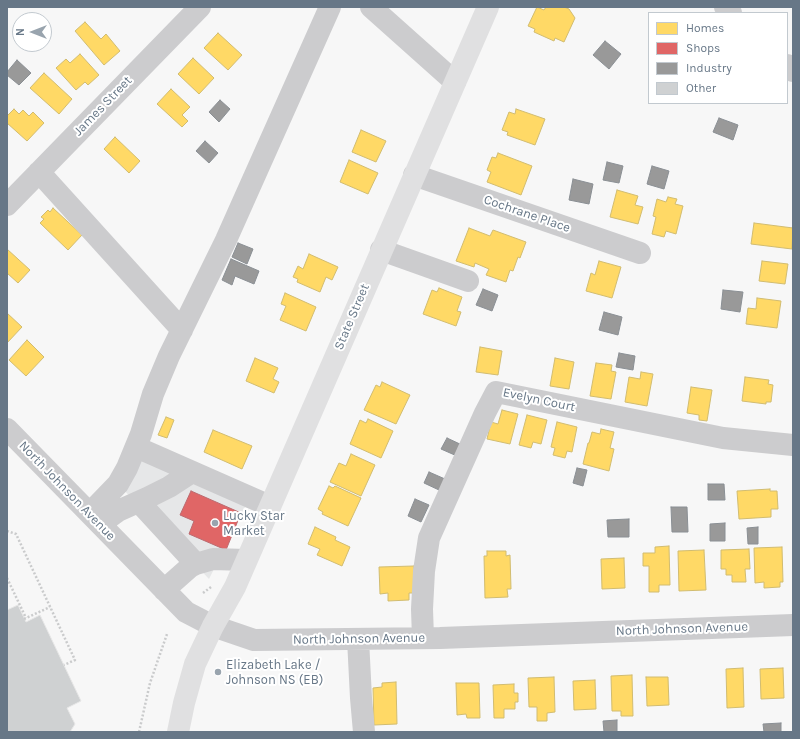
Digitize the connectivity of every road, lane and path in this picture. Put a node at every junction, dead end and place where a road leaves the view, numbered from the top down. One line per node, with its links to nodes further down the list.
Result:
1 (200, 7): 6 (street, James Street)
2 (330, 7): 12 (street)
3 (371, 7): 5 (street)
4 (488, 7): 5 (main road, State Street)
5 (455, 82): 7 (main road, State Street)
6 (39, 172): 8 (street, James Street); 12 (street)
7 (414, 175): 9 (main road, State Street); 10 (street, Cochrane Place)
8 (7, 205)
9 (381, 250): 11 (street); 18 (main road, State Street)
10 (640, 253)
11 (468, 281)
12 (182, 330): 15 (street)
13 (7, 429): 19 (street, North Johnson Avenue)
14 (793, 445): 31 (street, Evelyn Court)
15 (136, 447): 16 (street); 19 (street)
16 (192, 472): 17 (street); 18 (street)
17 (139, 502): 19 (street); 22 (street)
18 (270, 506): 21 (main road, State Street)
19 (95, 519): 25 (street, North Johnson Avenue)
20 (7, 531): 27 (path)
21 (246, 560): 22 (street); 29 (main road, State Street)
22 (196, 564): 25 (street)
23 (7, 578): 27 (path)
24 (211, 587): 26 (path)
25 (164, 590): 29 (street, North Johnson Avenue)
26 (203, 593)
27 (50, 607): 33 (path)
28 (793, 625): 31 (street, North Johnson Avenue)
29 (213, 626): 32 (street, North Johnson Avenue); 35 (main road, State Street)
30 (167, 634): 34 (path)
31 (423, 638): 32 (street, North Johnson Avenue)
32 (358, 640): 36 (street)
33 (64, 665)
34 (139, 732)
35 (178, 732)
36 (364, 732)

